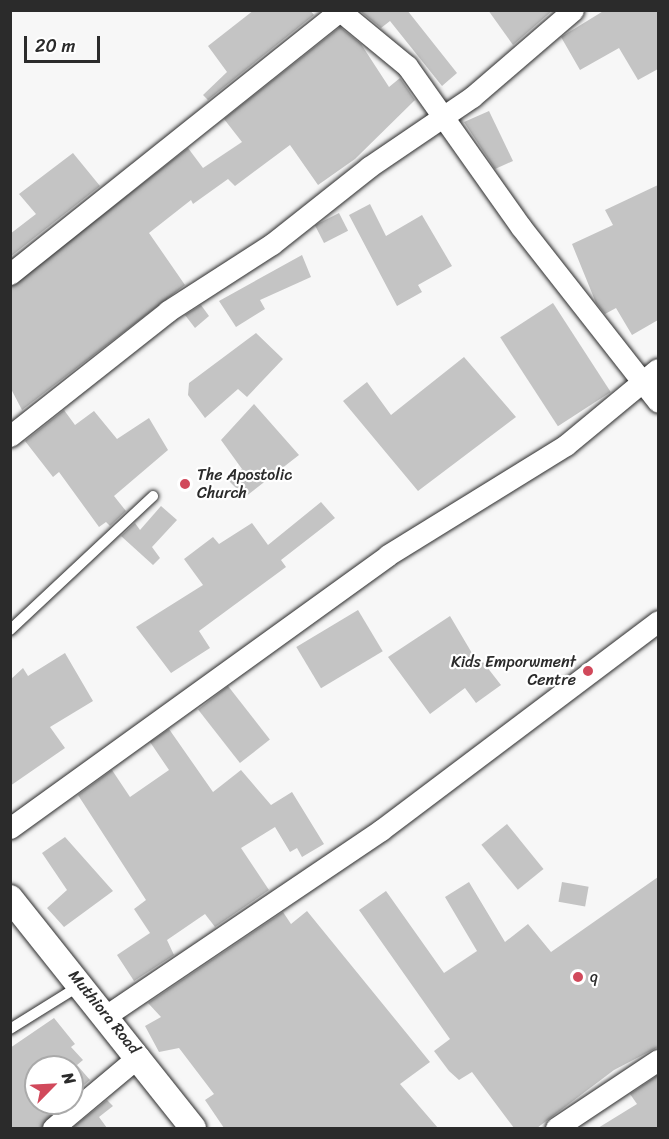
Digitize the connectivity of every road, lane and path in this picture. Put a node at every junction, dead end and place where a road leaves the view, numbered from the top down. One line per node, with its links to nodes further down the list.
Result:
1 (573, 10): 3 (street)
2 (339, 11): 3 (street); 4 (street)
3 (446, 115): 5 (street); 7 (street)
4 (10, 274)
5 (652, 377): 6 (street); 11 (street)
6 (658, 402)
7 (10, 436)
8 (153, 496): 10 (lane)
9 (658, 621): 14 (street)
10 (10, 630)
11 (10, 828)
12 (10, 898): 13 (street, Muthiora Road)
13 (82, 984): 14 (street, Muthiora Road); 15 (lane)
14 (107, 1015): 16 (street, Muthiora Road)
15 (10, 1029)
16 (139, 1056): 18 (street); 19 (street, Muthiora Road)
17 (658, 1060): 20 (street)
18 (53, 1128)
19 (193, 1128)
20 (556, 1128)

